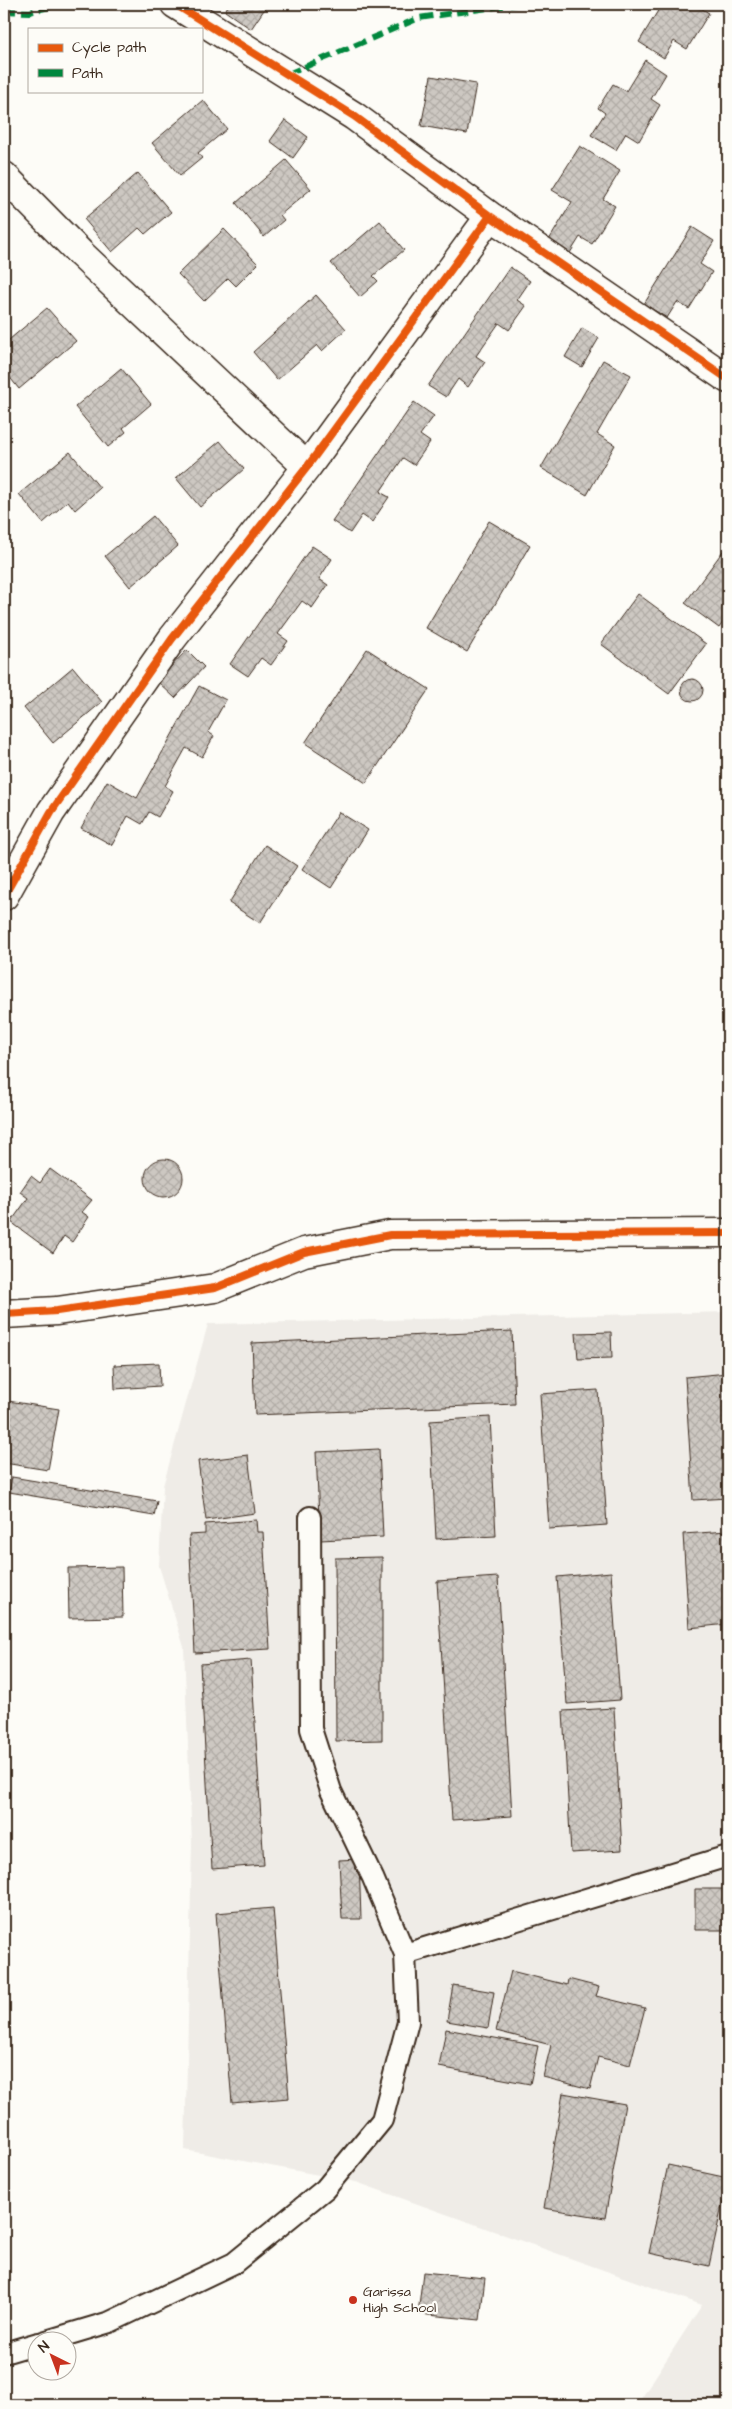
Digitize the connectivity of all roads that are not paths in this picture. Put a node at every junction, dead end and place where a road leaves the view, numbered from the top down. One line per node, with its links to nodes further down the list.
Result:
1 (175, 4): 3 (street)
2 (4, 176): 5 (street)
3 (490, 216): 4 (street); 5 (street)
4 (728, 379)
5 (306, 467): 6 (street)
6 (4, 896)
7 (728, 1233): 8 (street)
8 (4, 1314)
9 (310, 1517): 11 (lane)
10 (728, 1856): 11 (lane)
11 (405, 1954): 12 (lane)
12 (76, 2332)
13 (28, 2346): 14 (lane)
14 (4, 2353)

